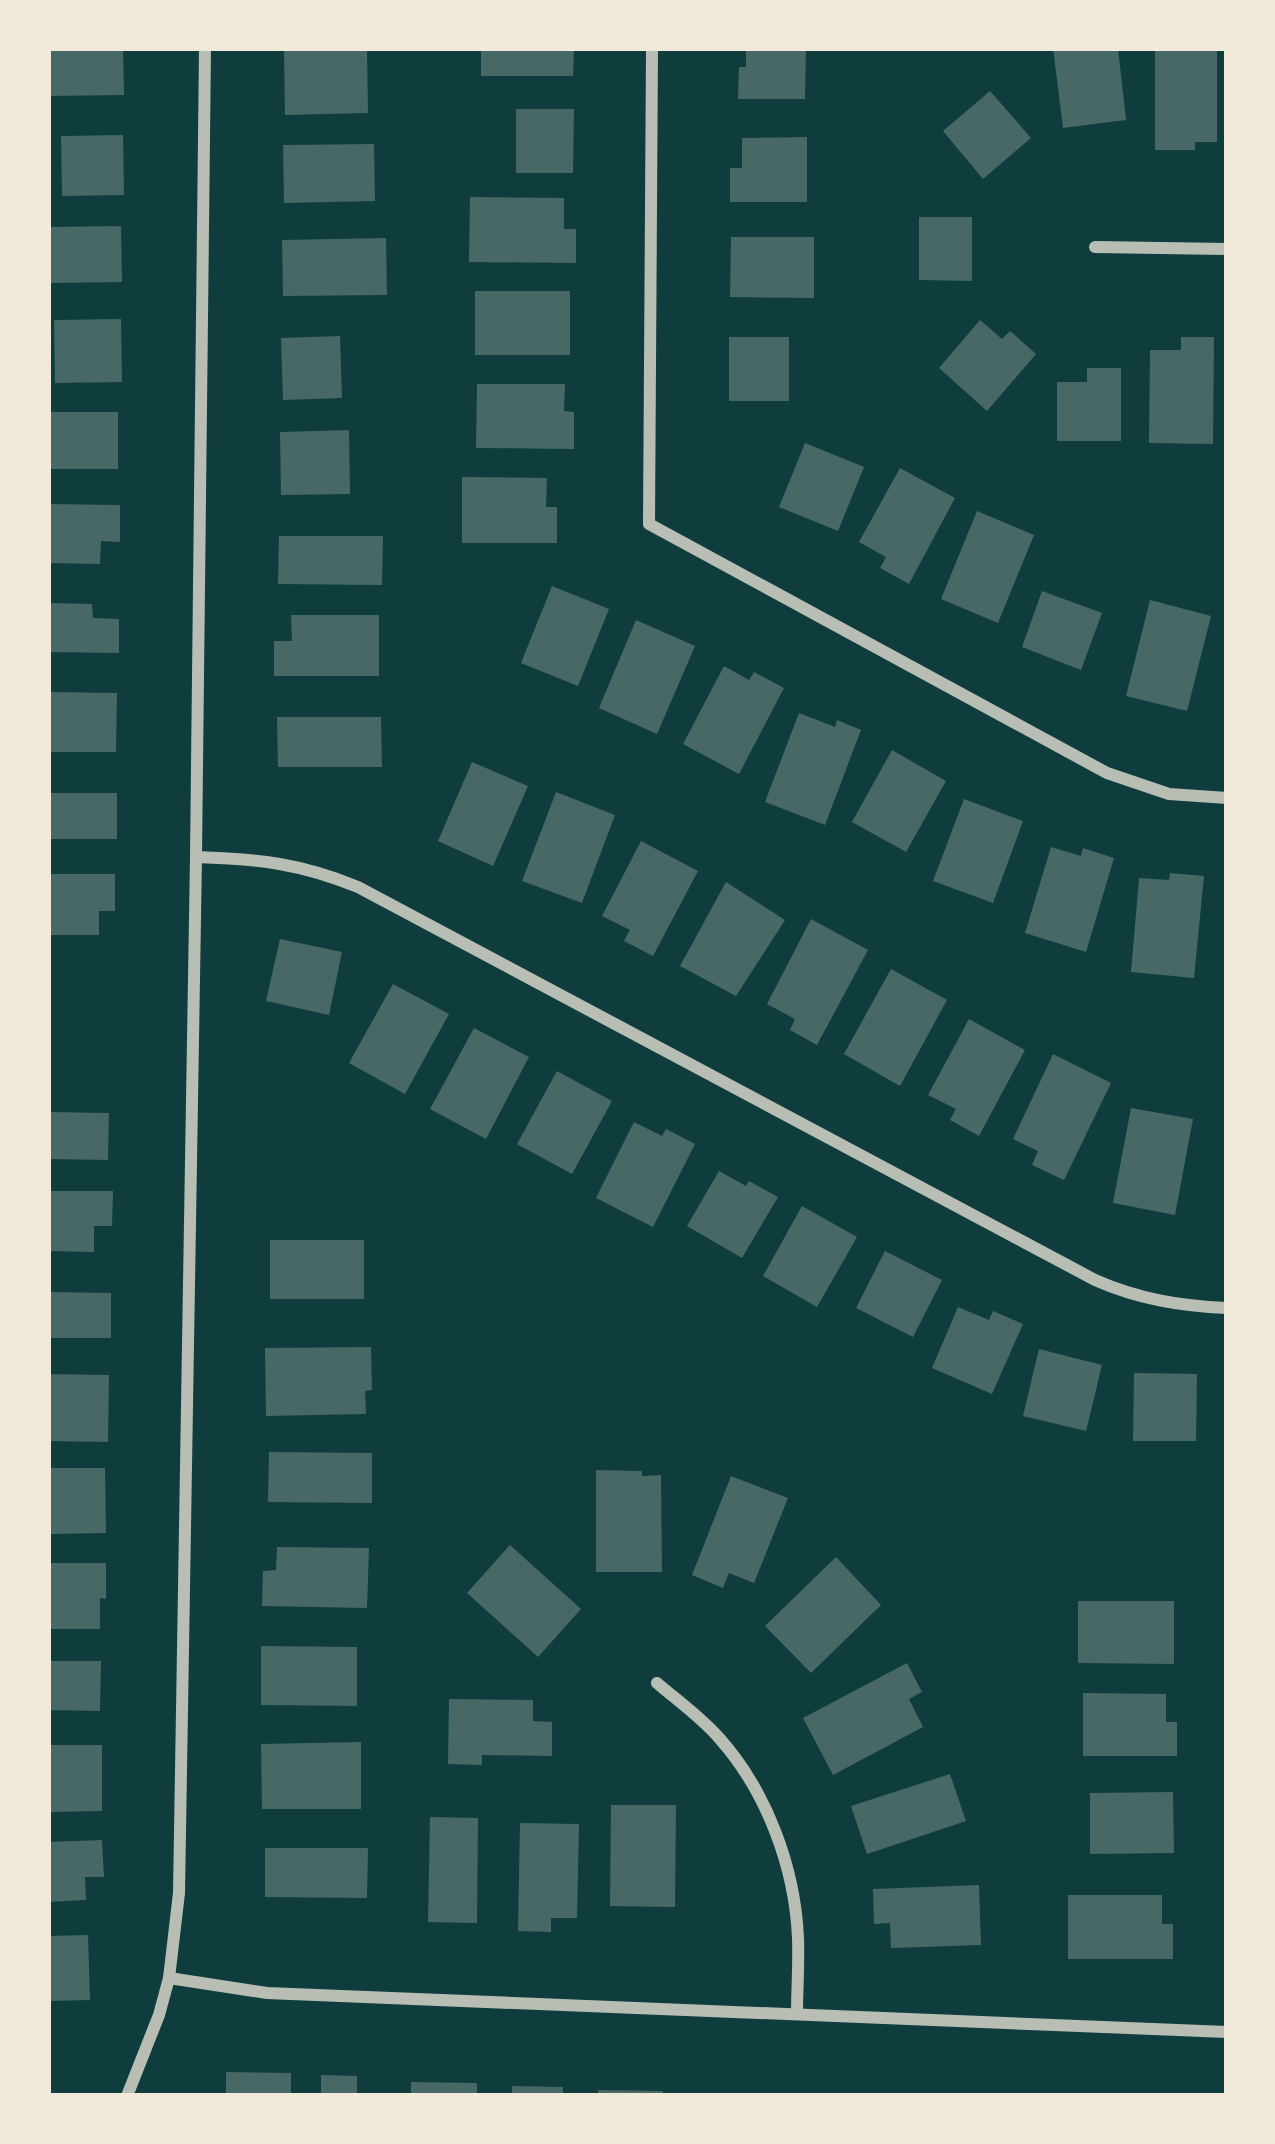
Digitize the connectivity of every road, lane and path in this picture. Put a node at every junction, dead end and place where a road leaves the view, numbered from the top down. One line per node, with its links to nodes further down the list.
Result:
1 (205, 48): 6 (street)
2 (652, 48): 5 (street)
3 (1095, 247): 4 (street)
4 (1227, 249)
5 (1227, 798)
6 (196, 857): 7 (street); 9 (street)
7 (1227, 1308)
8 (657, 1683): 10 (street)
9 (170, 1978): 10 (street); 12 (street)
10 (797, 2014): 11 (street)
11 (1227, 2032)
12 (127, 2096)

